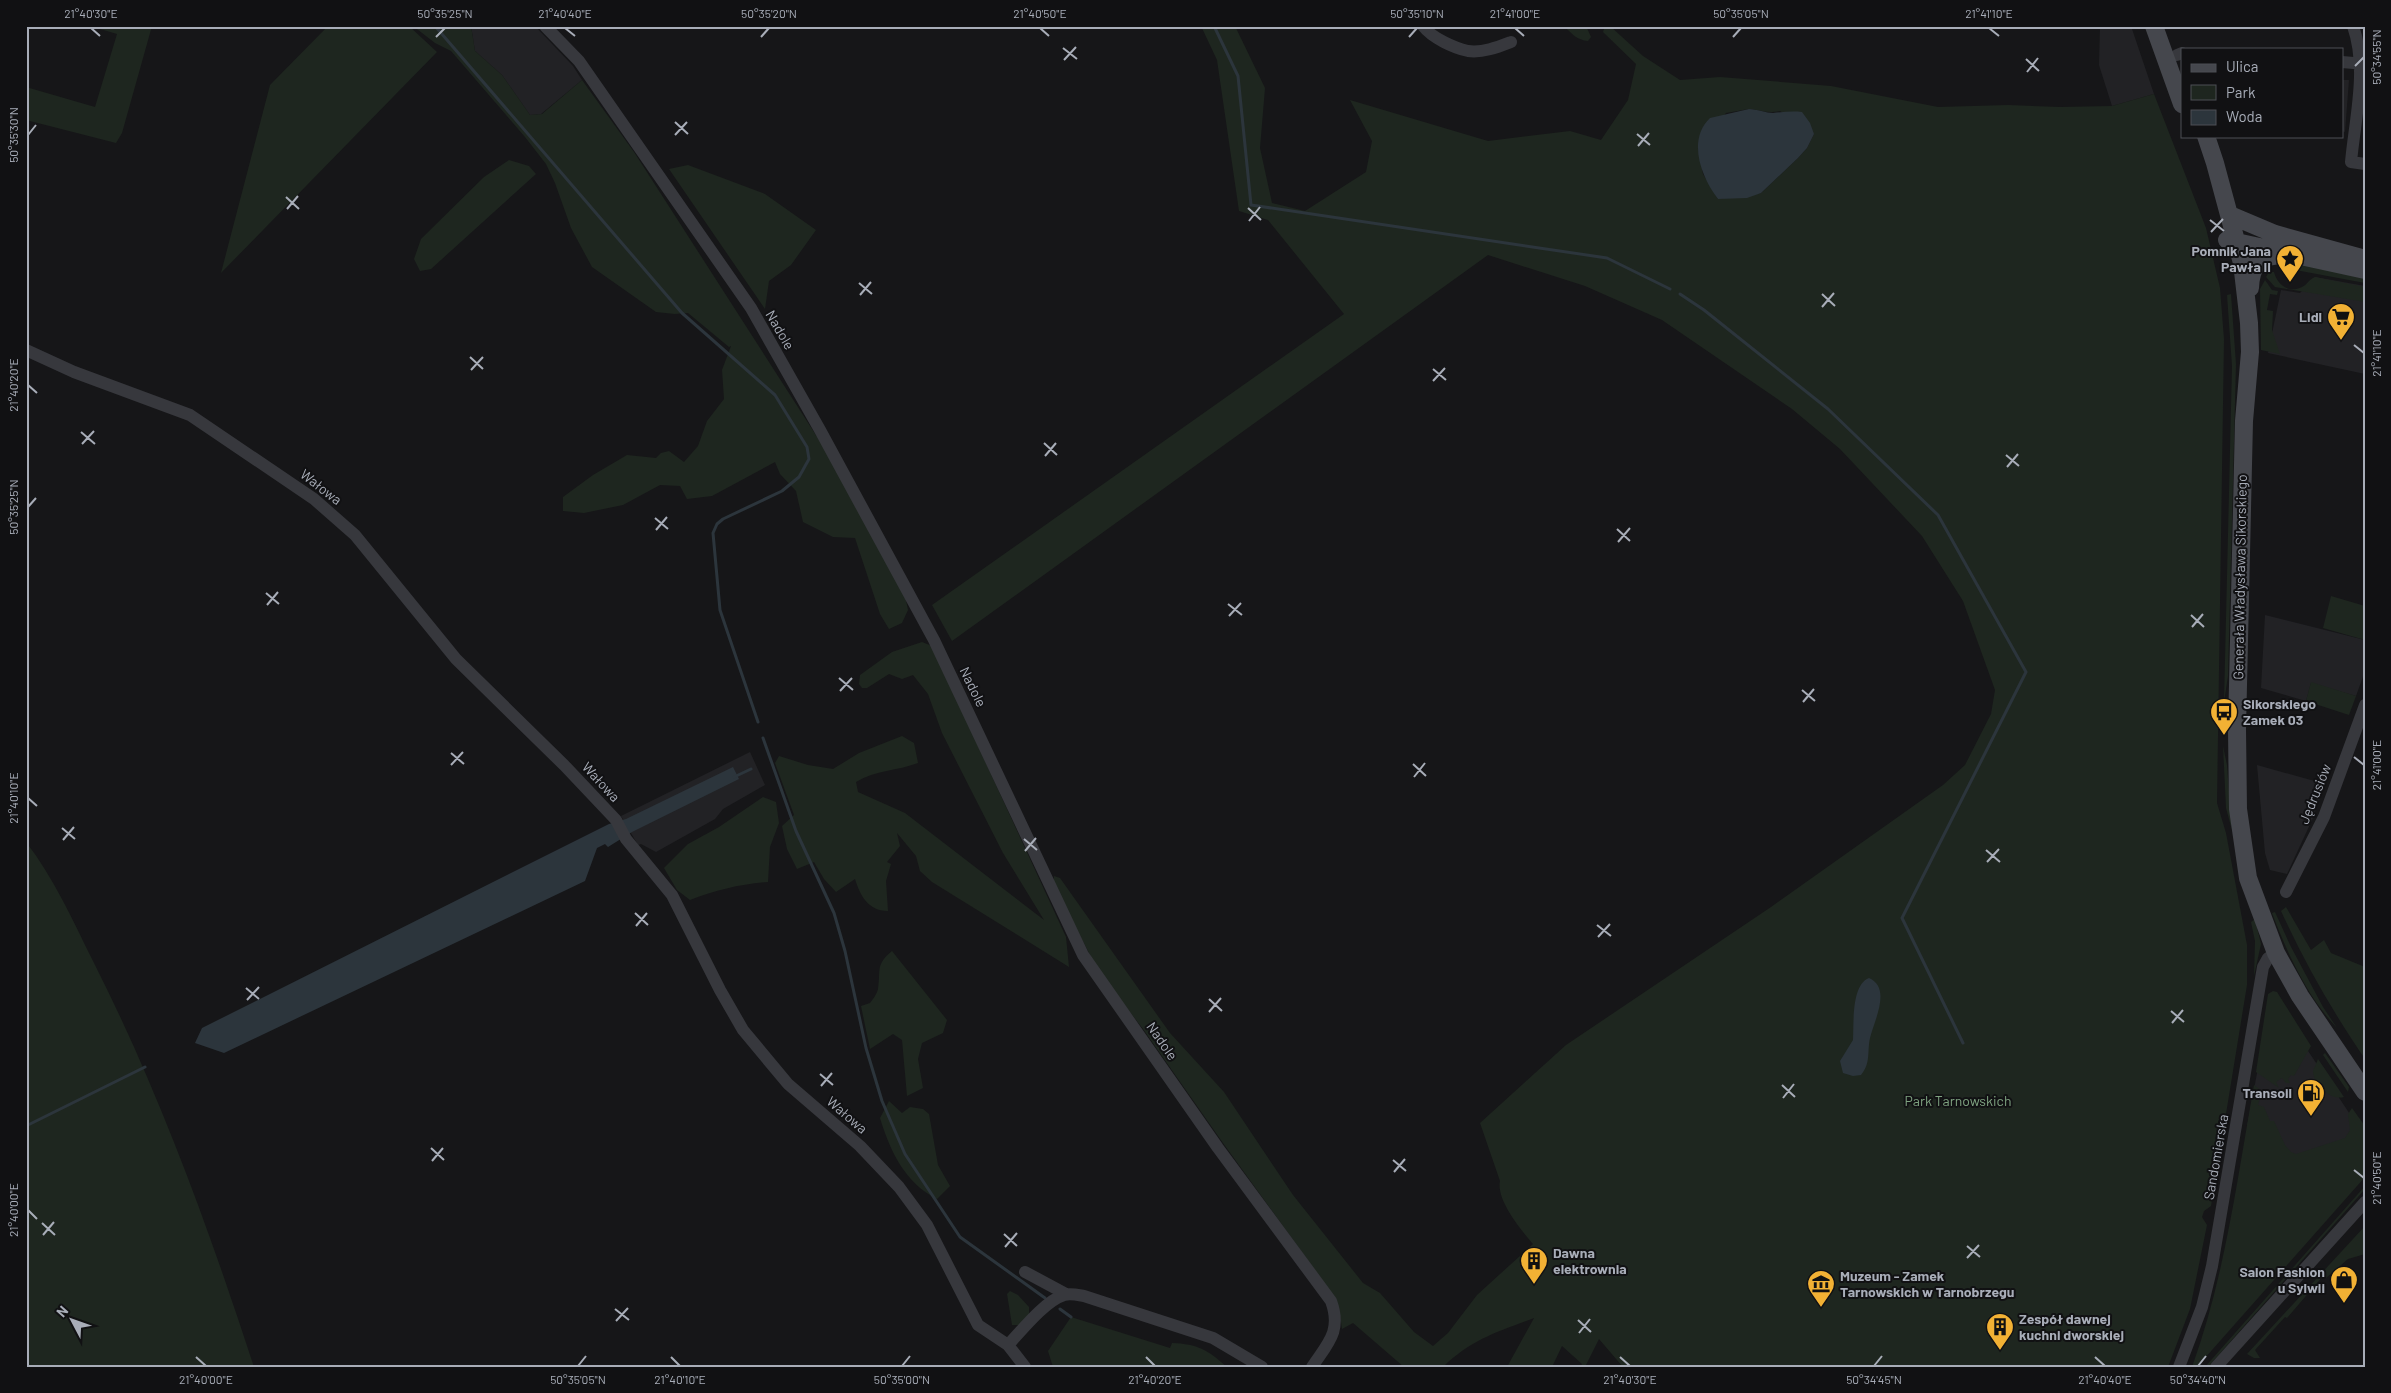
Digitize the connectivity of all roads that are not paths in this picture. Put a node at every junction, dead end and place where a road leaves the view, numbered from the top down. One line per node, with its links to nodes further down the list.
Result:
1 (545, 26): 33 (street, Nadole)
2 (1424, 26): 6 (street)
3 (2154, 26): 10 (street)
4 (2167, 26): 7 (street)
5 (2353, 26): 9 (street)
6 (1512, 42)
7 (2180, 60)
8 (2344, 62): 9 (street)
9 (2363, 64): 13 (street)
10 (2181, 101)
11 (2194, 138): 16 (street, Generała Władysława Sikorskiego)
12 (2207, 138): 14 (street, Generała Władysława Sikorskiego)
13 (2365, 164)
14 (2230, 215): 15 (street); 16 (street, Generała Władysława Sikorskiego)
15 (2275, 234): 16 (street); 18 (street)
16 (2232, 238): 17 (street); 20 (street, Generała Władysława Sikorskiego); 22 (street, Generała Władysława Sikorskiego)
17 (2293, 254): 19 (street); 20 (street)
18 (2365, 259)
19 (2365, 270)
20 (2249, 323): 22 (street, Generała Władysława Sikorskiego)
21 (26, 350): 30 (street, Wałowa)
22 (2244, 421): 25 (street, Generała Władysława Sikorskiego)
23 (2365, 705): 24 (street, Jędrusiów)
24 (2286, 892)
25 (2276, 953): 26 (street, Generała Władysława Sikorskiego); 34 (street, Sandomierska)
26 (2365, 1092)
27 (2365, 1202): 35 (street)
28 (1025, 1272): 29 (street)
29 (1066, 1294): 30 (street); 32 (street)
30 (1008, 1345): 31 (street, Wałowa)
31 (1025, 1367)
32 (1262, 1367)
33 (1312, 1367)
34 (2180, 1367)
35 (2216, 1367)

